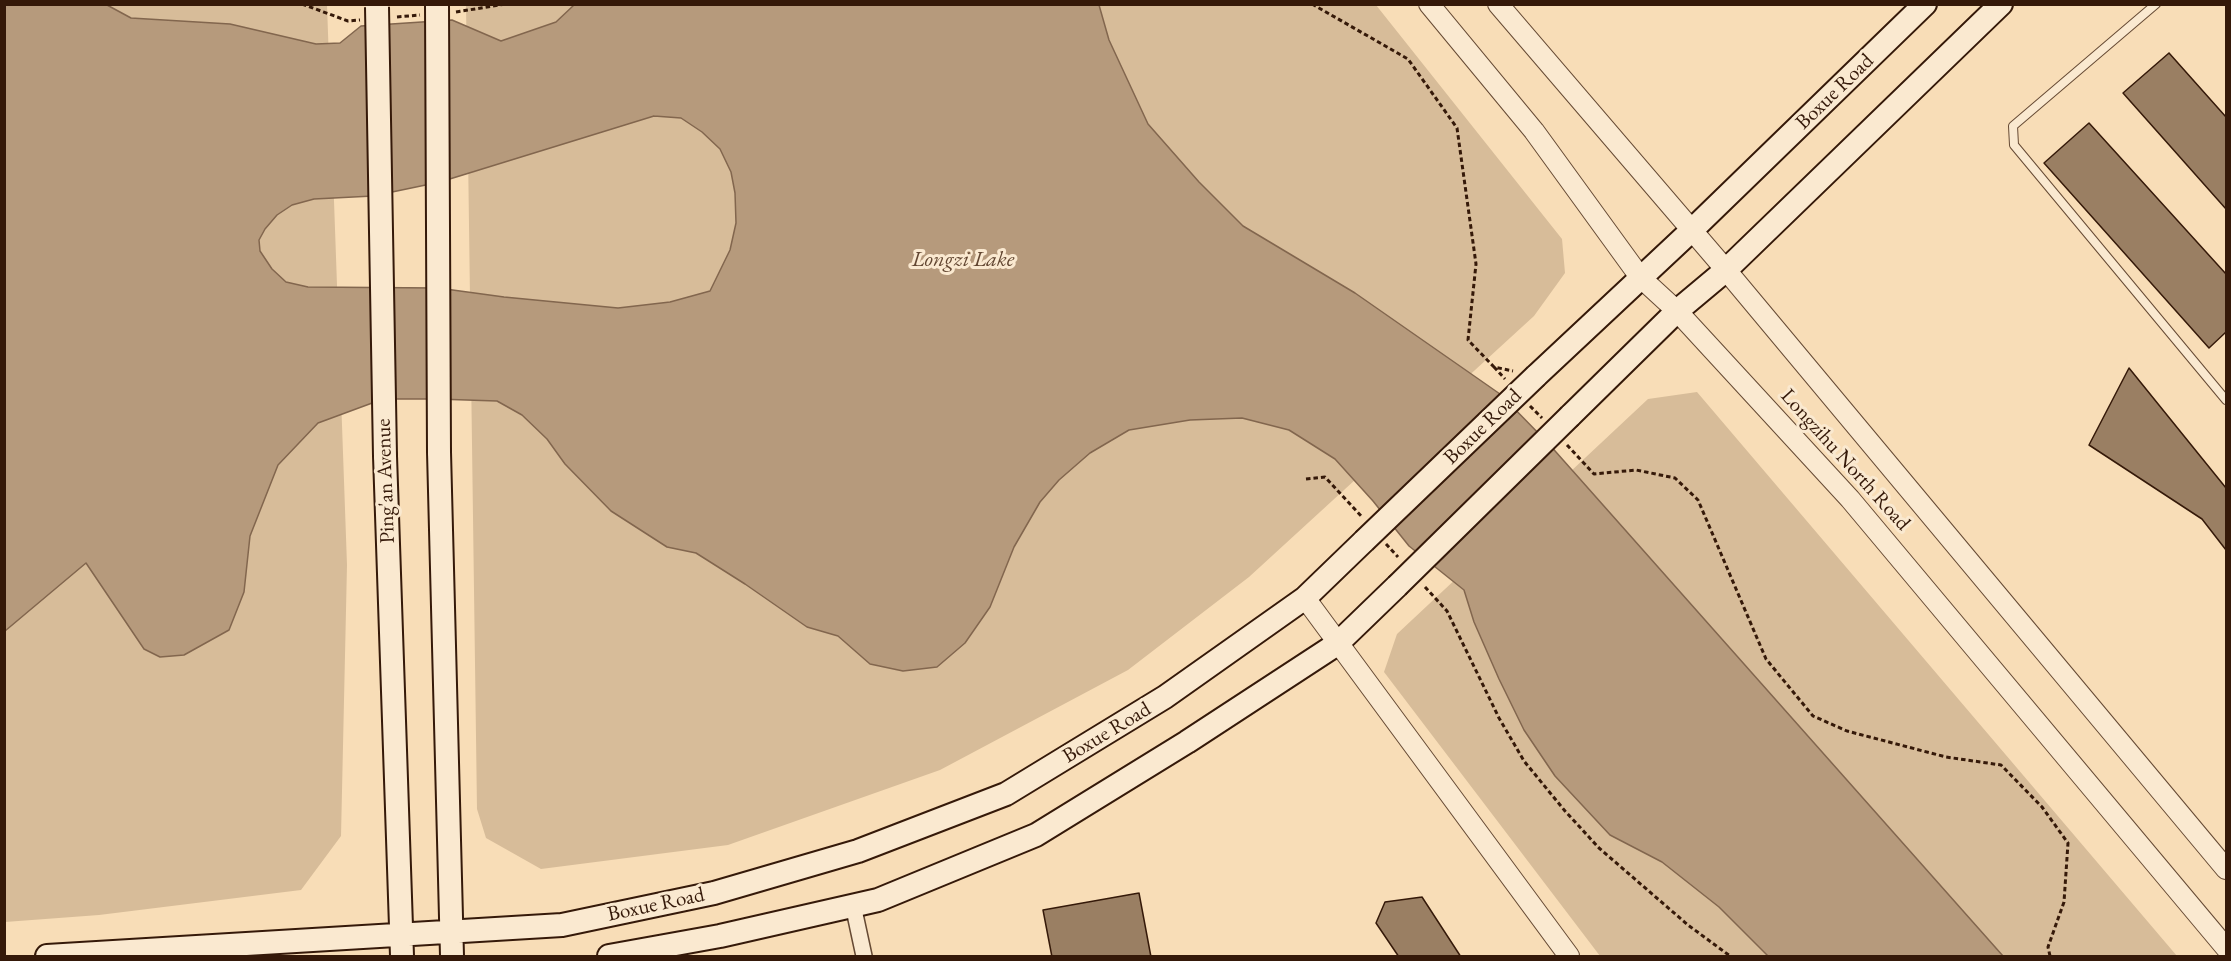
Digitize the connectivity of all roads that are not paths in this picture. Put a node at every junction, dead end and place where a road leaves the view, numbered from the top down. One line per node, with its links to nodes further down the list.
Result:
1 (1429, 4): 10 (street, Longzihu North Road)
2 (1498, 4): 8 (street, Longzihu North Road)
3 (1925, 4): 8 (main road, Boxue Road)
4 (2001, 4): 9 (main road, Boxue Road)
5 (2156, 4): 12 (lane)
6 (440, 10): 17 (main road, bridge)
7 (377, 12): 18 (main road, Ping'an Avenue, bridge)
8 (1692, 230): 9 (street, Longzihu North Road); 10 (main road, Boxue Road)
9 (1726, 270): 11 (main road, Boxue Road); 15 (street, Longzihu North Road)
10 (1640, 277): 11 (street, Longzihu North Road); 13 (main road, Boxue Road, bridge)
11 (1677, 311): 14 (main road, Boxue Road, bridge); 19 (street, Longzihu North Road)
12 (2226, 400)
13 (1305, 598): 14 (street); 17 (main road, Boxue Road)
14 (1337, 644): 16 (main road, Boxue Road); 24 (street)
15 (2226, 869)
16 (853, 905): 22 (main road, Boxue Road); 23 (street)
17 (451, 933): 18 (main road, Boxue Road); 21 (main road)
18 (402, 946): 20 (main road, Boxue Road)
19 (2226, 948)
20 (47, 957)
21 (452, 957)
22 (609, 957)
23 (864, 957)
24 (1569, 957)

